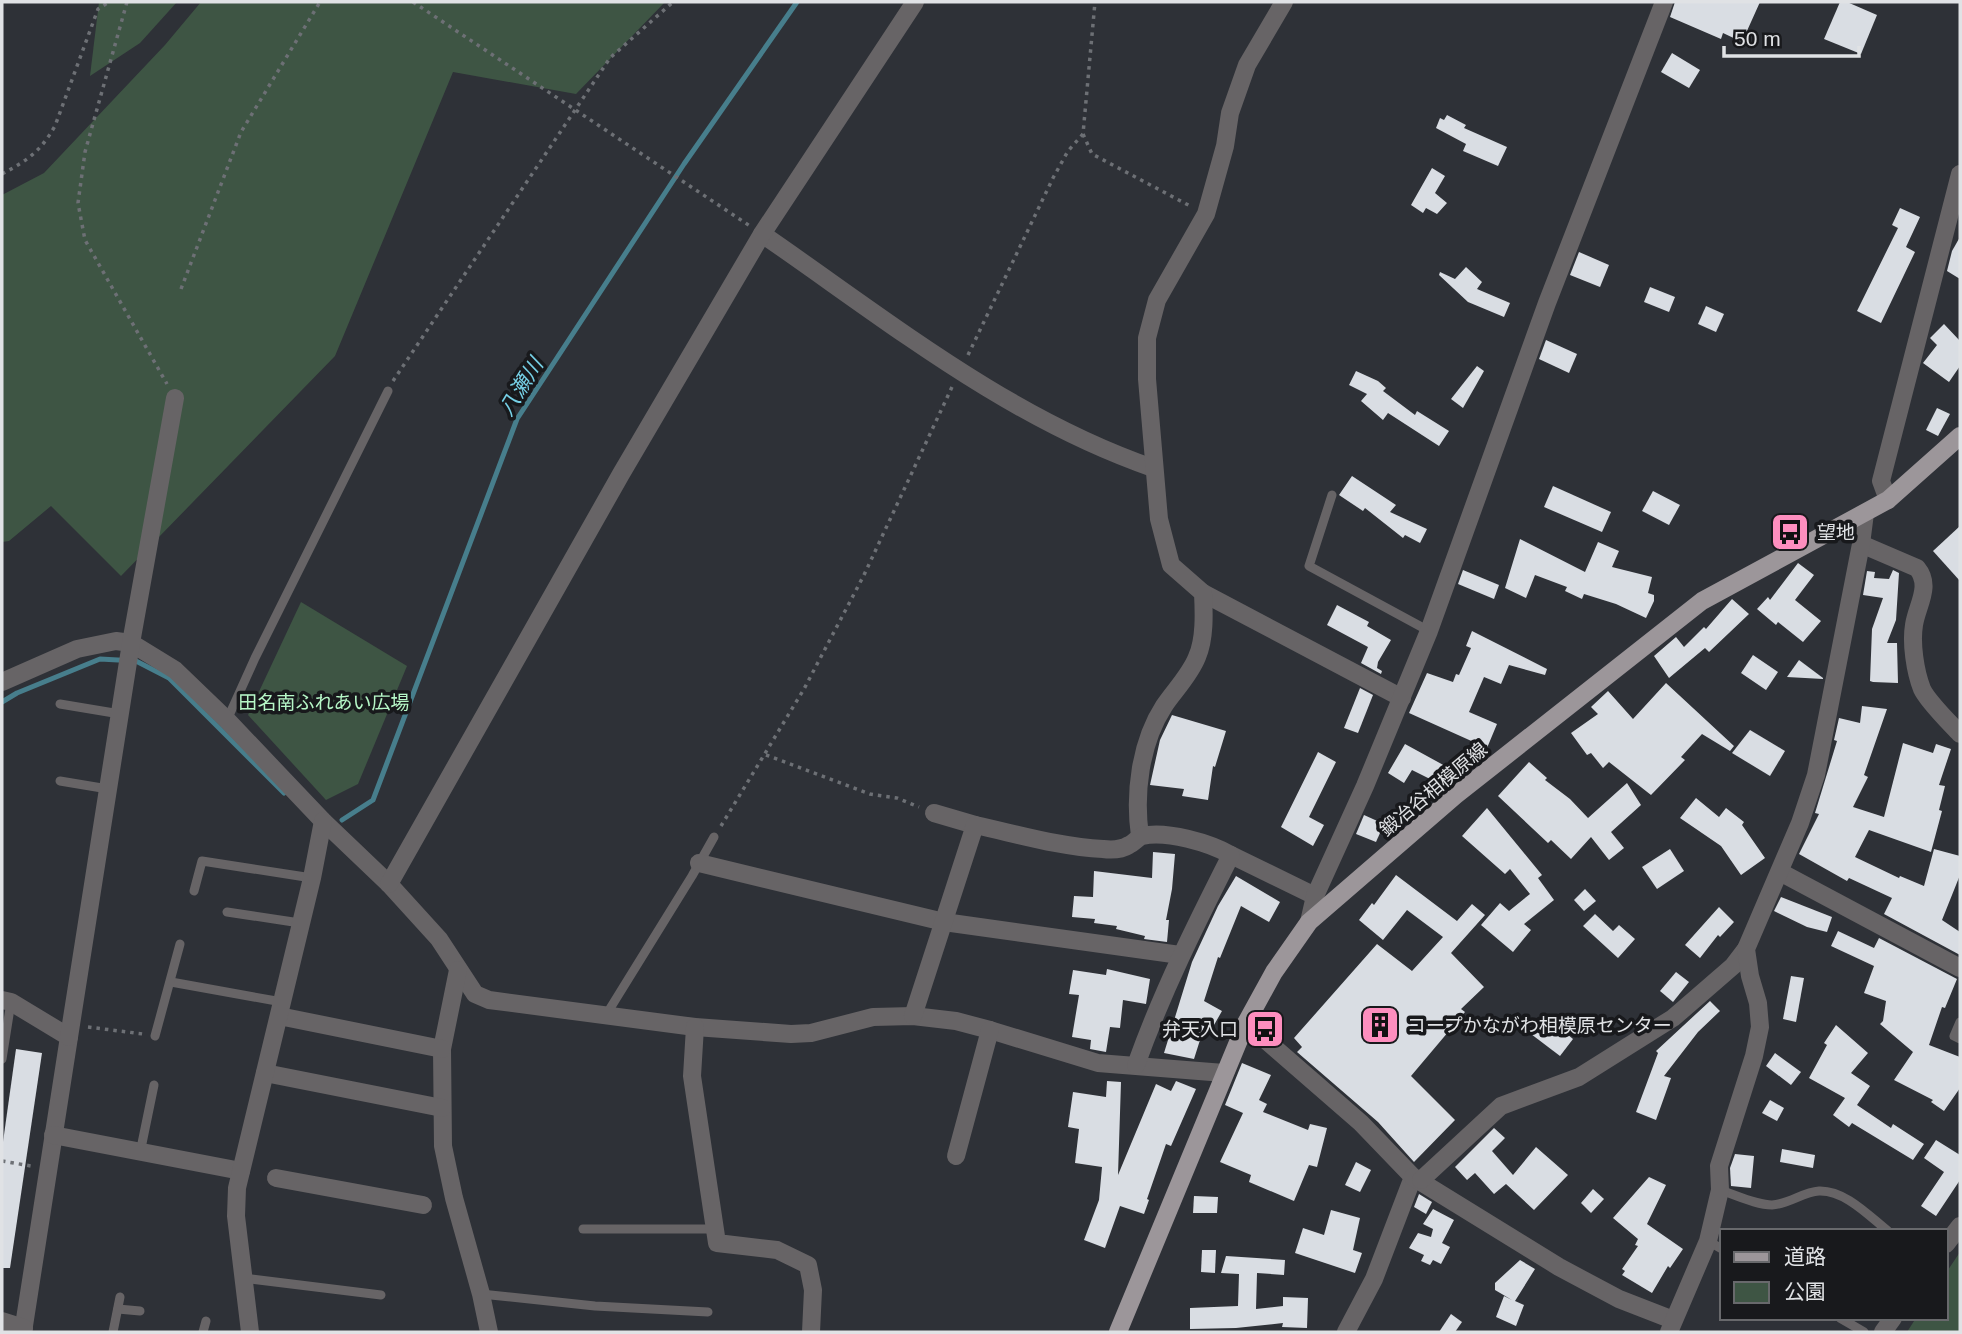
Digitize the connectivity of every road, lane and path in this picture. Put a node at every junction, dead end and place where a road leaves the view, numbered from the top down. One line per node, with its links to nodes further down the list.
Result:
1 (109, 2): 12 (path)
2 (127, 2): 19 (path)
3 (320, 2): 16 (path)
4 (414, 2): 10 (path)
5 (673, 2): 10 (path)
6 (915, 2): 15 (street)
7 (1095, 2): 11 (path)
8 (1284, 2): 14 (street)
9 (1664, 2): 27 (street)
10 (578, 109): 15 (path); 18 (path)
11 (1083, 134): 14 (path); 17 (path)
12 (2, 174)
13 (1960, 174): 23 (street)
14 (1206, 214): 21 (street)
15 (762, 233): 17 (street); 47 (street)
16 (181, 289)
17 (960, 371): 21 (street); 35 (path)
18 (388, 391): 33 (lane)
19 (175, 398): 28 (street)
20 (1960, 436): 23 (main road, 鍛冶谷相模原線)
21 (1153, 468): 26 (street)
22 (1332, 495): 27 (lane)
23 (1888, 500): 24 (main road, 鍛冶谷相模原線)
24 (1865, 513): 25 (street); 52 (main road, 鍛冶谷相模原線)
25 (1861, 544): 34 (street); 45 (street)
26 (1203, 593): 30 (street); 42 (street)
27 (1429, 631): 30 (street)
28 (131, 646): 29 (street); 32 (street); 33 (street)
29 (2, 682)
30 (1402, 698): 49 (street)
31 (60, 704): 32 (lane)
32 (120, 714): 37 (street)
33 (227, 720): 39 (street)
34 (1960, 734)
35 (766, 755): 38 (path); 41 (path)
36 (60, 780): 37 (lane)
37 (108, 789): 68 (street)
38 (934, 813): 40 (street)
39 (323, 821): 46 (street); 47 (street)
40 (975, 825): 42 (street); 51 (street)
41 (714, 836): 44 (lane)
42 (1140, 836): 43 (street)
43 (1231, 855): 49 (street); 56 (street)
44 (699, 863): 51 (street); 62 (lane)
45 (1780, 872): 55 (street); 57 (street)
46 (312, 878): 48 (lane); 53 (street)
47 (389, 884): 58 (street)
48 (194, 891)
49 (1315, 896): 52 (street)
50 (228, 912): 53 (lane)
51 (944, 922): 56 (street); 63 (street)
52 (1308, 922): 65 (main road, 鍛冶谷相模原線)
53 (300, 923): 61 (street)
54 (180, 944): 59 (lane)
55 (1746, 949): 85 (street); 86 (street)
56 (1180, 955): 73 (street)
57 (1960, 968)
58 (457, 970): 62 (street); 71 (street)
59 (171, 982): 61 (lane); 69 (lane)
60 (6, 1001): 68 (street); 72 (lane)
61 (281, 1009): 71 (street); 74 (street)
62 (605, 1016): 66 (street)
63 (913, 1016): 66 (street); 67 (street)
64 (1960, 1022): 70 (lane)
65 (1246, 1023): 75 (main road, 鍛冶谷相模原線); 85 (street)
66 (695, 1027): 90 (street)
67 (990, 1030): 73 (street); 80 (street)
68 (70, 1031): 69 (path); 78 (street)
69 (155, 1036)
70 (1960, 1039)
71 (442, 1049): 77 (street)
72 (2, 1059)
73 (1136, 1065): 75 (street)
74 (265, 1073): 77 (street); 83 (street)
75 (1224, 1073): 111 (main road, 鍛冶谷相模原線)
76 (154, 1085): 79 (lane)
77 (442, 1108): 95 (street)
78 (53, 1135): 79 (street); 82 (street)
79 (140, 1153): 83 (street)
80 (956, 1156)
81 (2, 1161): 82 (path)
82 (47, 1168): 105 (street)
83 (241, 1171): 94 (street)
84 (276, 1178): 87 (street)
85 (1417, 1178): 104 (street); 112 (street)
86 (1720, 1190): 91 (lane); 93 (street)
87 (424, 1205)
88 (1960, 1226): 92 (street)
89 (583, 1229): 90 (lane)
90 (715, 1229): 110 (street)
91 (1885, 1229)
92 (1948, 1241)
93 (1715, 1245): 104 (street)
94 (243, 1278): 96 (lane); 108 (street)
95 (481, 1294): 100 (lane); 109 (street)
96 (381, 1295)
97 (120, 1297): 98 (lane)
98 (118, 1309): 99 (lane); 106 (lane)
99 (140, 1311)
100 (708, 1312)
101 (1843, 1320): 113 (lane)
102 (2, 1321): 105 (street)
103 (206, 1321): 107 (lane)
104 (1671, 1326)
105 (24, 1330)
106 (113, 1332)
107 (203, 1332)
108 (250, 1332)
109 (489, 1332)
110 (811, 1332)
111 (1118, 1332)
112 (1346, 1332)
113 (1864, 1332)

